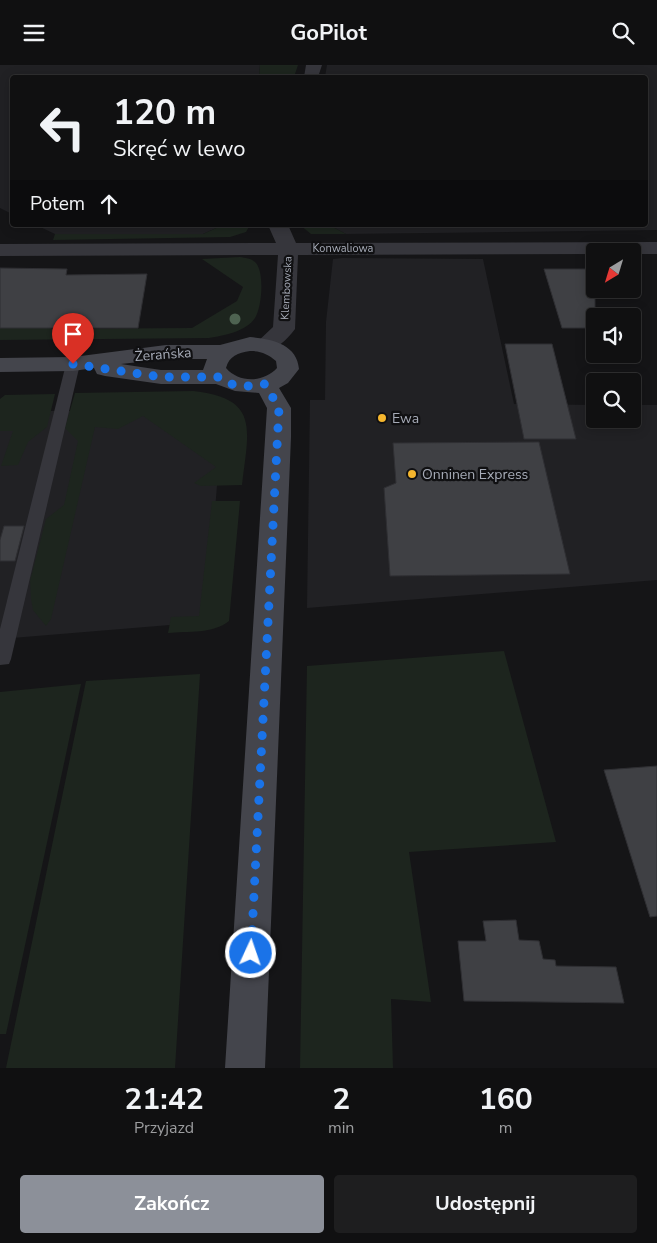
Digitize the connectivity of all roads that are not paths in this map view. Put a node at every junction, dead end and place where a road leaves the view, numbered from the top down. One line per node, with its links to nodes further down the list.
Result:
1 (279, 227): 3 (street, Klembowska)
2 (657, 247): 3 (street, Konwaliowa)
3 (288, 248): 4 (street, Konwaliowa); 5 (street, Klembowska)
4 (0, 250)
5 (265, 345): 6 (street); 10 (street)
6 (223, 352): 7 (street, Żerańska); 9 (street)
7 (73, 364): 8 (street, Żerańska); 9 (street, Żerańska); 11 (lane)
8 (0, 365)
9 (219, 377): 10 (street)
10 (265, 384): 12 (street)
11 (2, 659)
12 (245, 1068)

